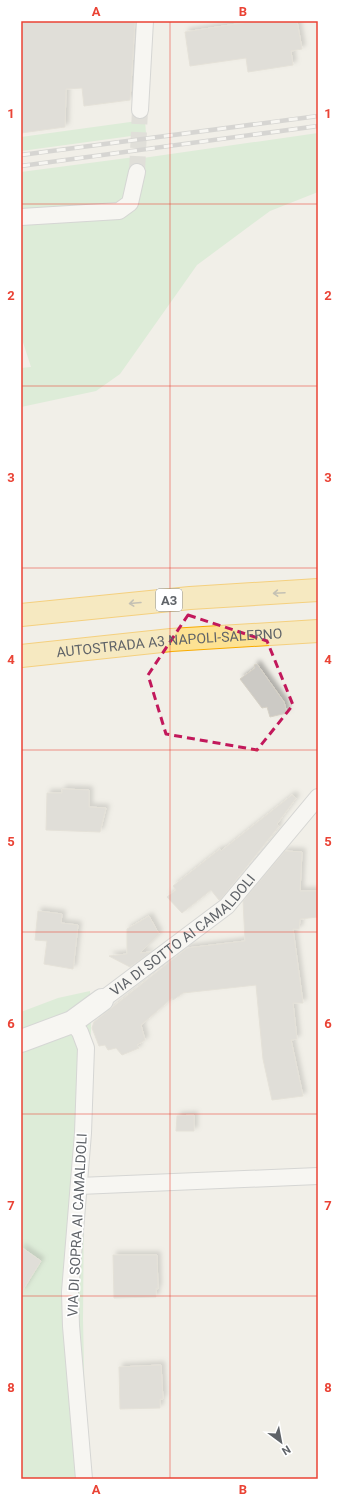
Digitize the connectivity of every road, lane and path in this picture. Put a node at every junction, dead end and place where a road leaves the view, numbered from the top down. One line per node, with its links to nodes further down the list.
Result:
1 (145, 21): 2 (street)
2 (140, 110)
3 (137, 172): 4 (street)
4 (21, 217)
5 (318, 590): 6 (highway, A3, one-way to 6)
6 (21, 615)
7 (318, 630): 8 (highway, AUTOSTRADA A3 NAPOLI-SALERNO)
8 (21, 656)
9 (318, 797): 10 (street, VIA DI SOTTO AI CAMALDOLI)
10 (102, 1000): 11 (street, VIA DI SOTTO AI CAMALDOLI)
11 (72, 1022): 12 (street, VIA DI SOTTO AI CAMALDOLI); 14 (street, VIA DI SOPRA AI CAMALDOLI)
12 (21, 1041)
13 (318, 1176): 14 (street)
14 (79, 1186): 15 (street, VIA DI SOPRA AI CAMALDOLI)
15 (84, 1479)

